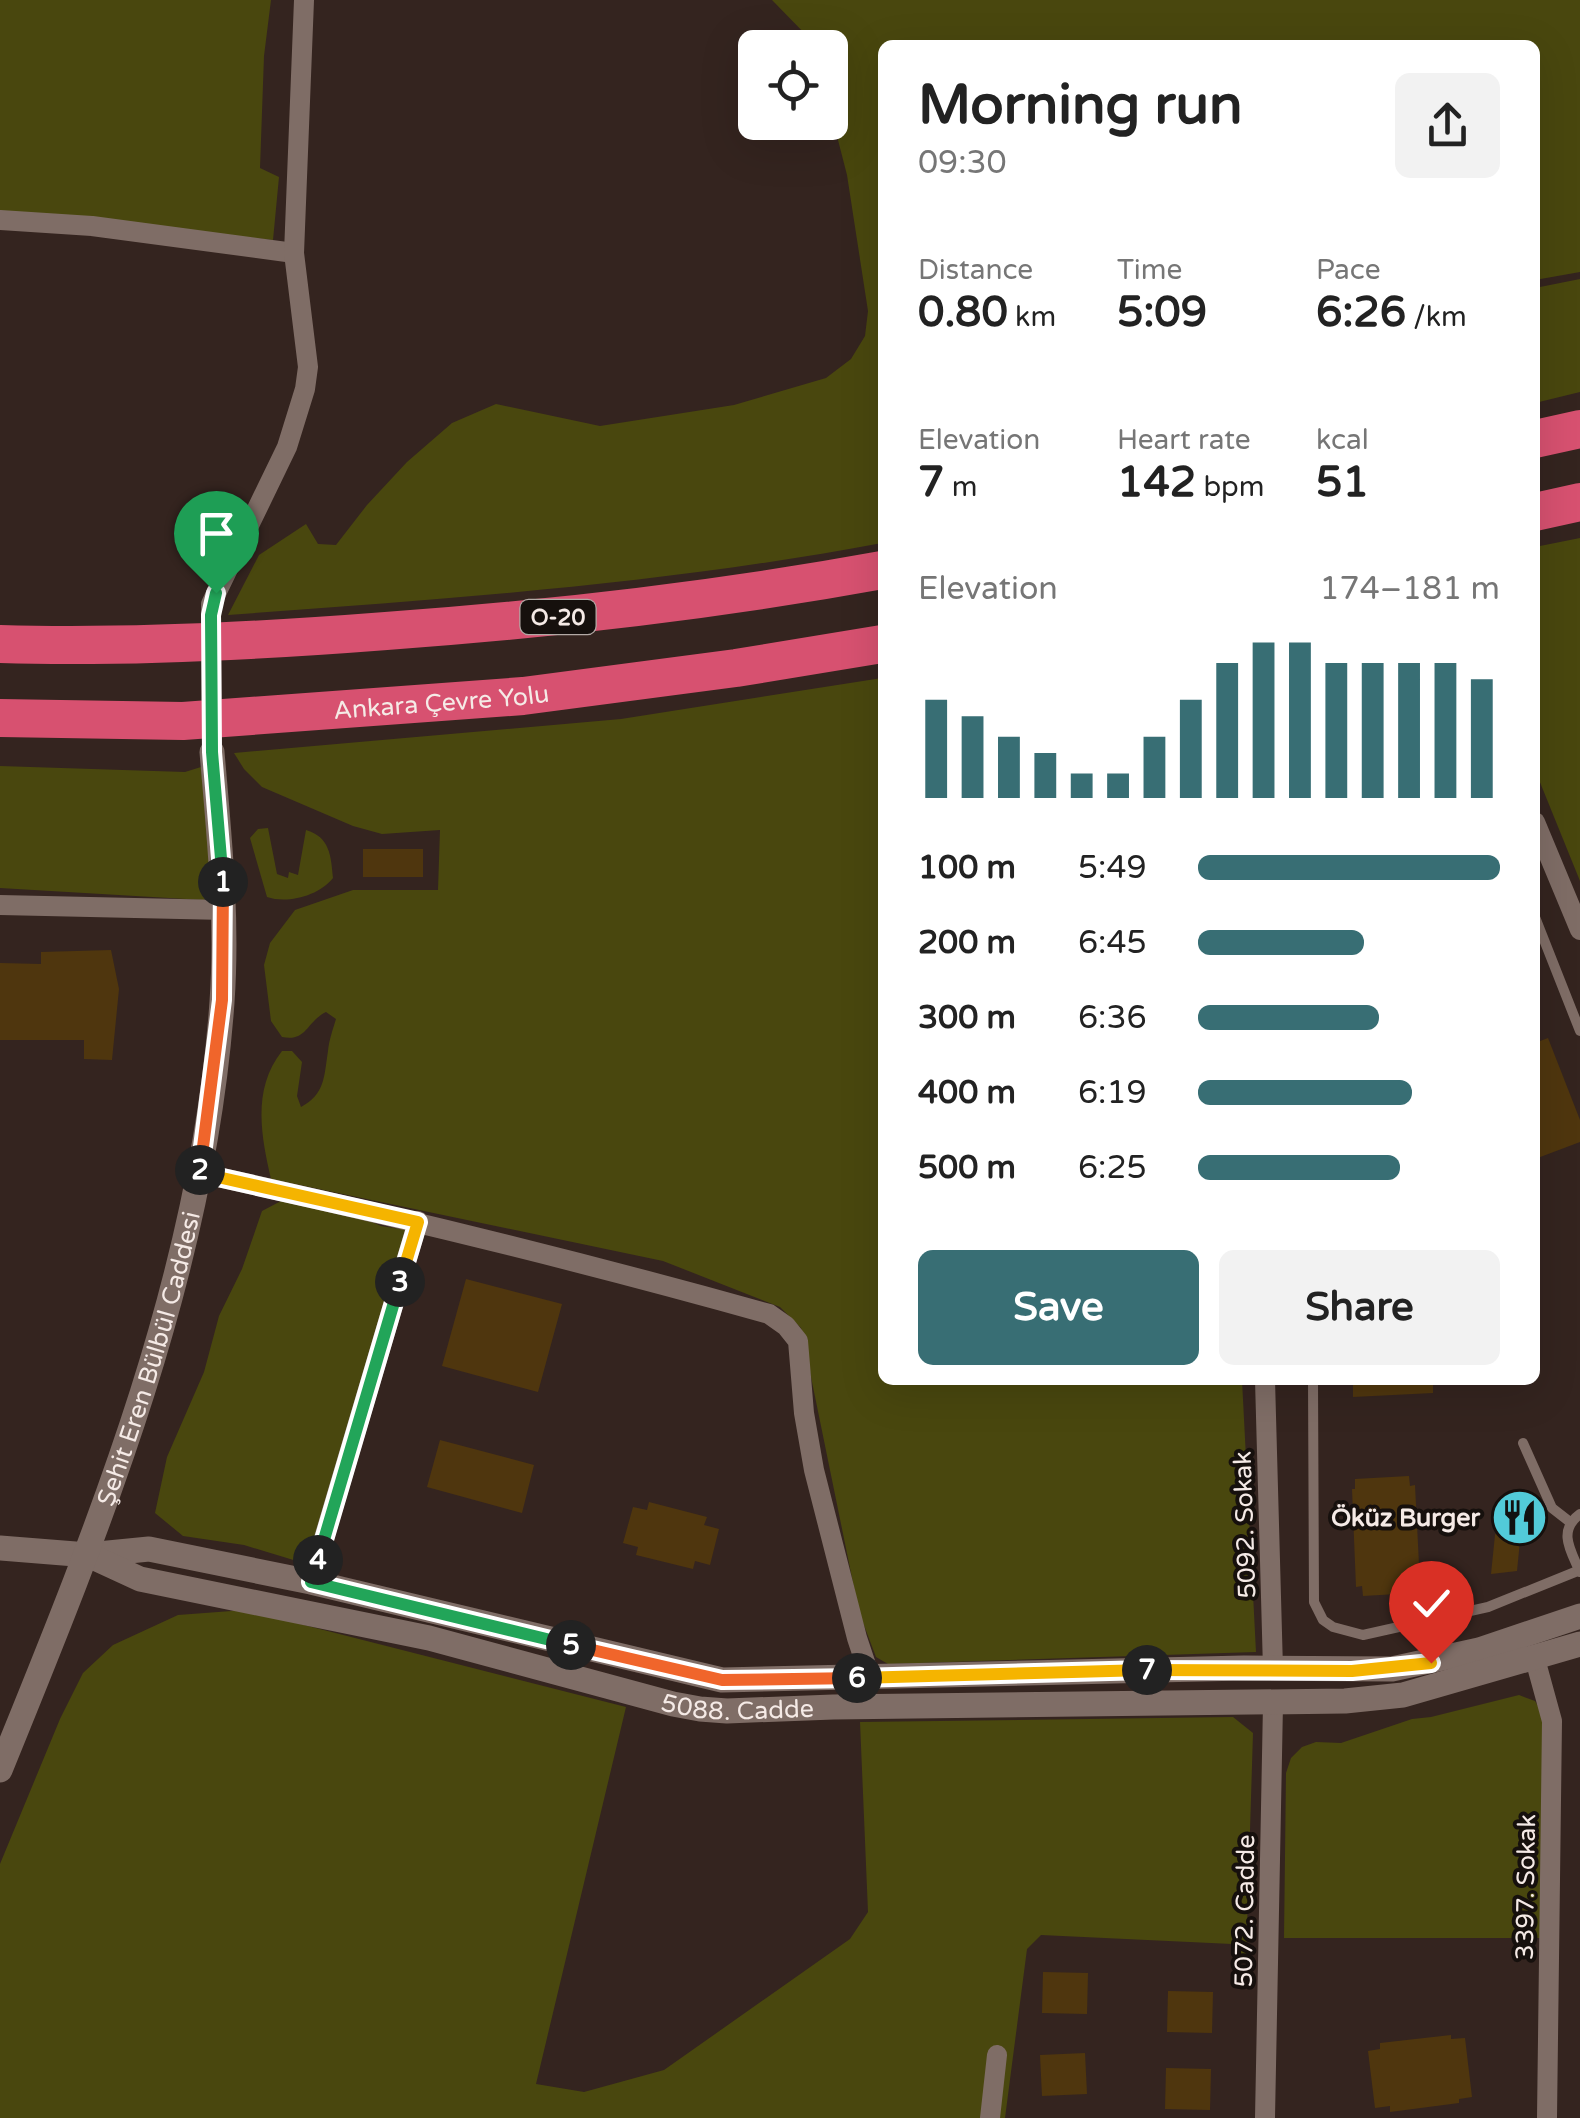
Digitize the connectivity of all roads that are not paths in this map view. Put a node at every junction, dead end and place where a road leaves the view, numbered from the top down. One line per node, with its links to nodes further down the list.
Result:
1 (304, 0): 3 (street)
2 (0, 220): 3 (street)
3 (294, 253): 12 (street)
4 (1580, 429): 5 (highway)
5 (1540, 438)
6 (1580, 502): 7 (highway)
7 (1540, 511)
8 (878, 571): 9 (highway, O-20)
9 (0, 644)
10 (878, 645): 11 (highway, Ankara Çevre Yolu)
11 (0, 718)
12 (212, 752): 15 (street, Şehit Eren Bülbül Caddesi)
13 (1540, 834): 17 (street)
14 (0, 905): 15 (street)
15 (225, 910): 19 (street, Şehit Eren Bülbül Caddesi)
16 (1540, 930): 18 (lane)
17 (1580, 930)
18 (1580, 1031)
19 (200, 1173): 20 (street); 26 (street, Şehit Eren Bülbül Caddesi)
20 (418, 1222): 28 (street); 33 (street)
21 (1265, 1385): 32 (street, 5092. Sokak)
22 (1313, 1385): 27 (lane)
23 (1523, 1443): 24 (lane)
24 (1575, 1518): 27 (lane)
25 (0, 1548): 26 (street, 5088. Cadde)
26 (88, 1555): 28 (street, 5088. Cadde); 34 (street, 5088. Cadde); 35 (street, Şehit Eren Bülbül Caddesi)
27 (1580, 1571)
28 (311, 1582): 33 (street, 5088. Cadde)
29 (1580, 1616): 32 (street, 5088. Cadde)
30 (1580, 1644): 31 (street, 5088. Cadde)
31 (1535, 1659): 34 (street, 5088. Cadde); 39 (street, 3397. Sokak)
32 (1274, 1669): 33 (street, 5088. Cadde)
33 (870, 1677)
34 (1274, 1704): 38 (street, 5072. Cadde)
35 (0, 1770)
36 (997, 2055): 37 (street)
37 (990, 2118)
38 (1265, 2118)
39 (1547, 2118)

